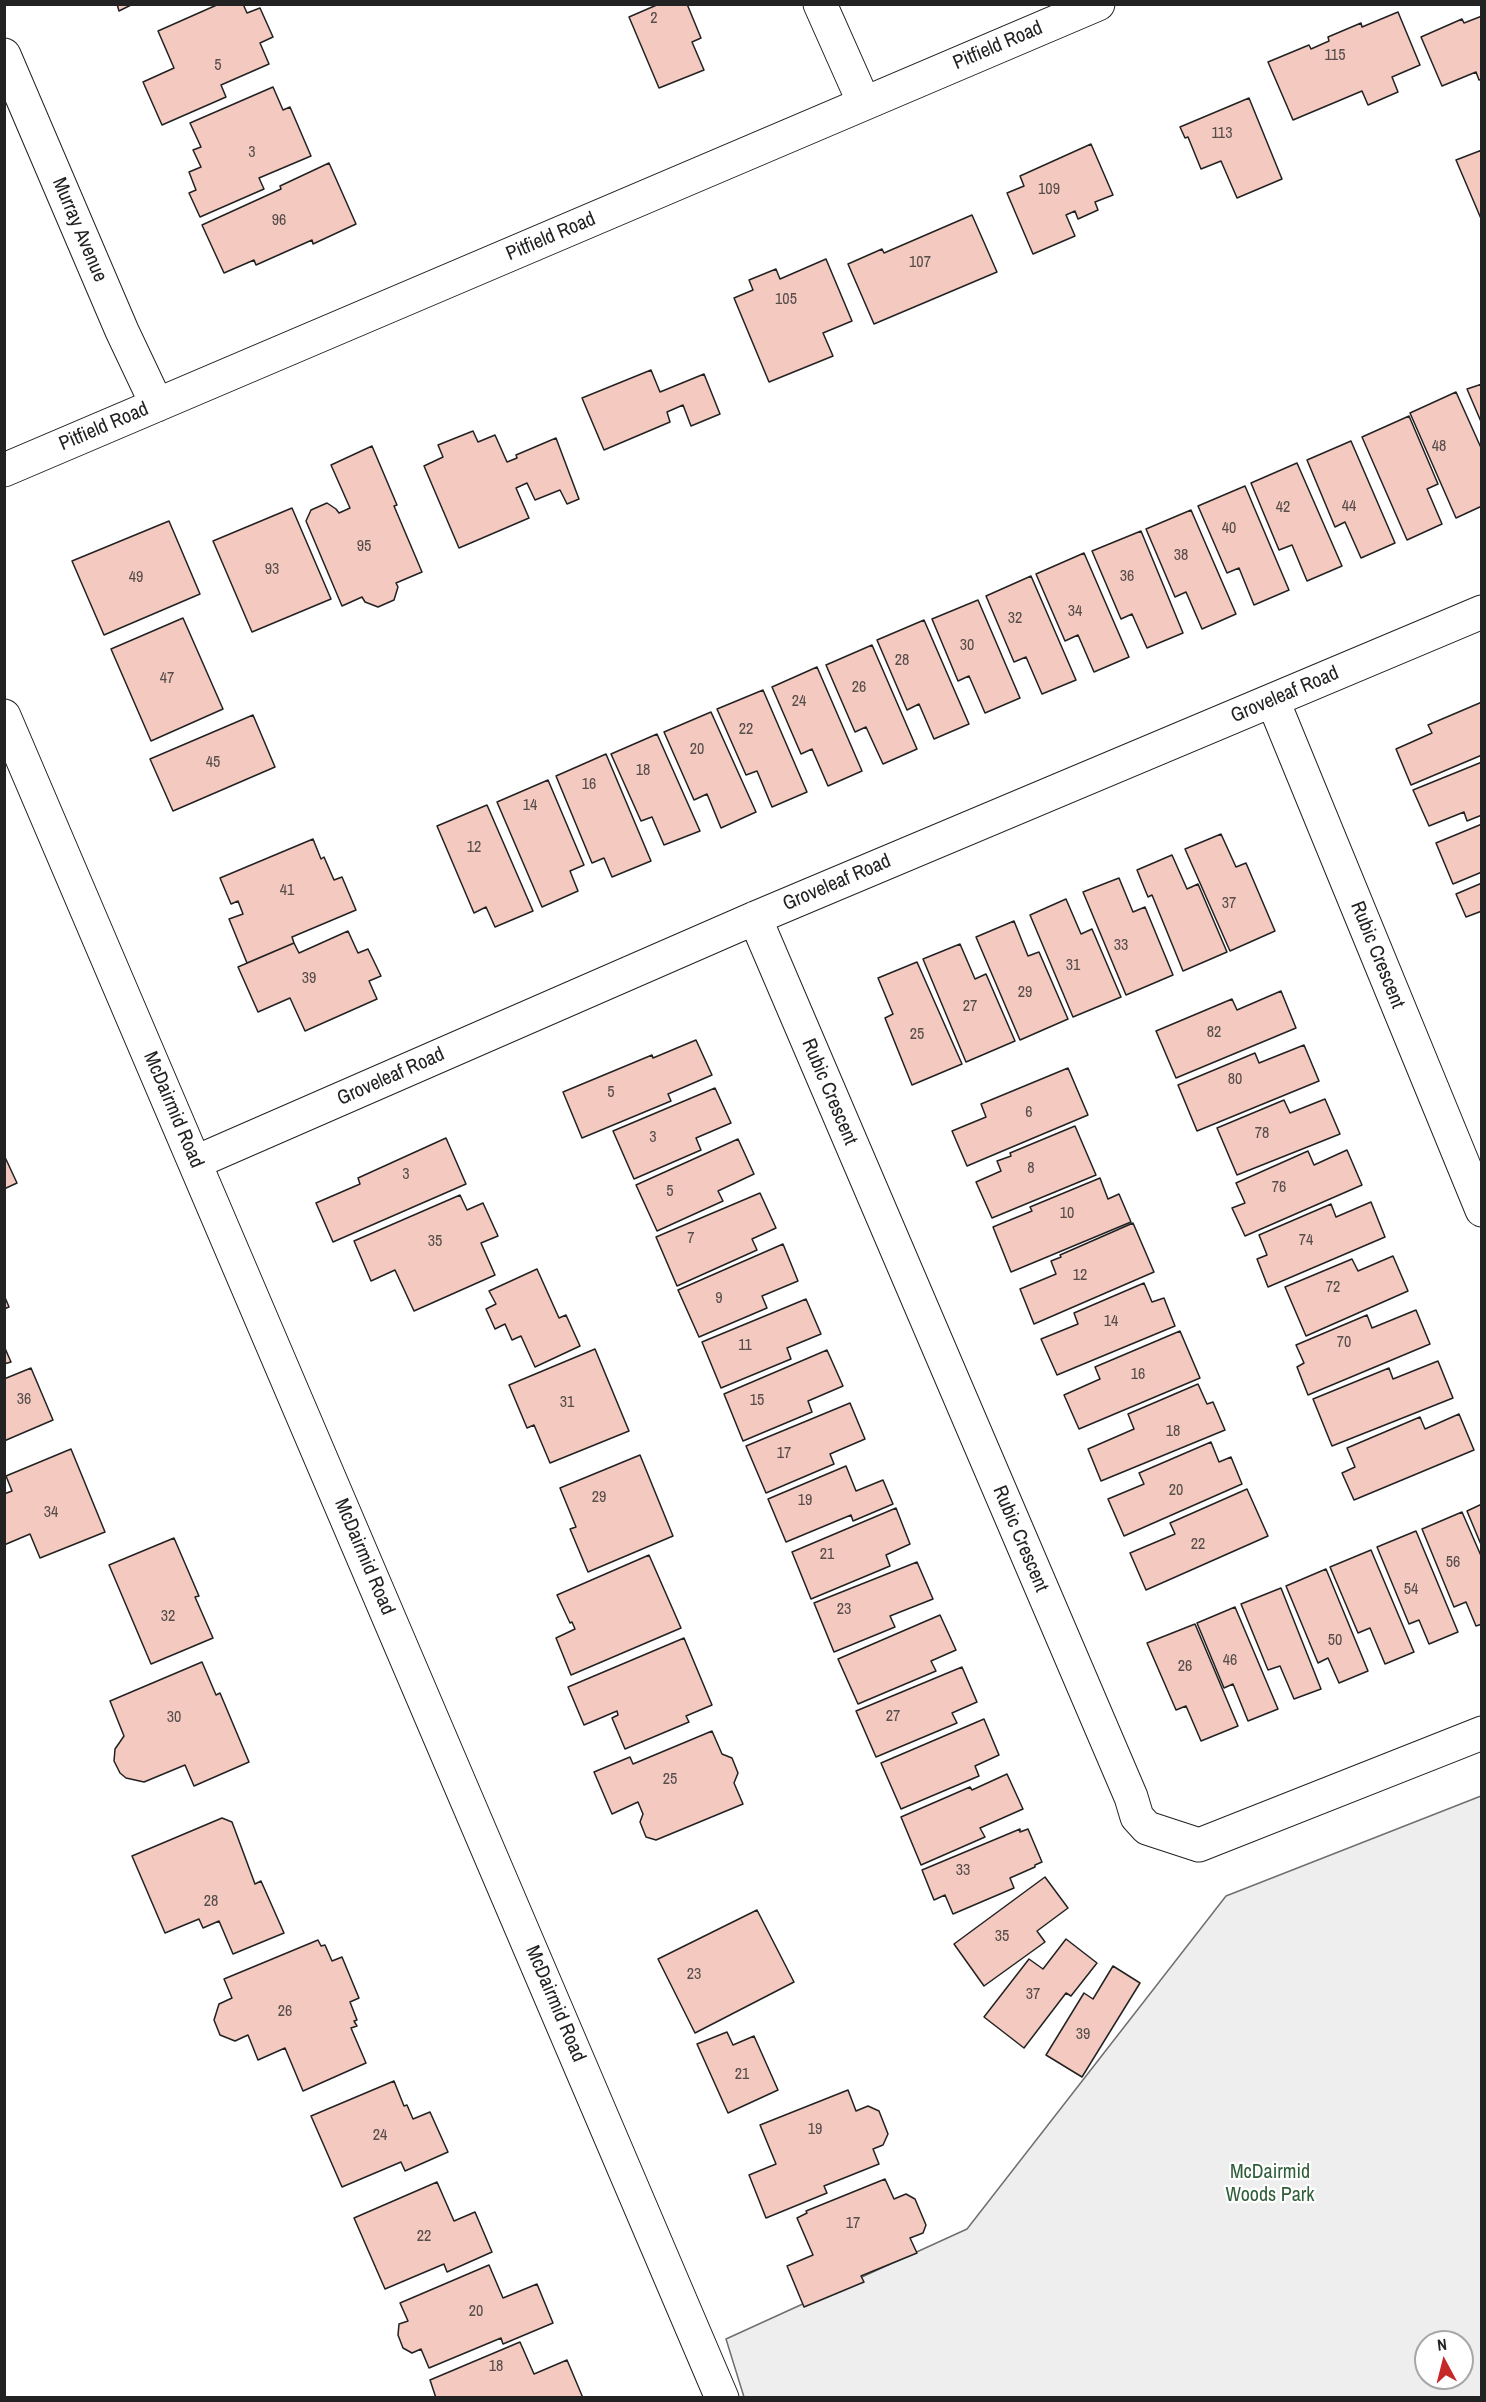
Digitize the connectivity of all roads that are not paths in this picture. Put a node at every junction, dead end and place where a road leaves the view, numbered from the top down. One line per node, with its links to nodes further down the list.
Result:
1 (820, 4): 4 (street)
2 (1098, 4): 4 (street, Pitfield Road)
3 (4, 55): 5 (street, Murray Avenue)
4 (864, 103): 5 (street, Pitfield Road)
5 (157, 405): 6 (street, Pitfield Road)
6 (4, 470)
7 (1482, 612): 8 (street, Groveleaf Road)
8 (1273, 701): 10 (street, Groveleaf Road); 12 (street, Rubic Crescent)
9 (4, 716): 11 (street, McDairmid Road)
10 (755, 918): 11 (street, Groveleaf Road); 13 (street, Rubic Crescent)
11 (196, 1162): 14 (street, McDairmid Road)
12 (1482, 1210)
13 (1482, 1733)
14 (722, 2397)

